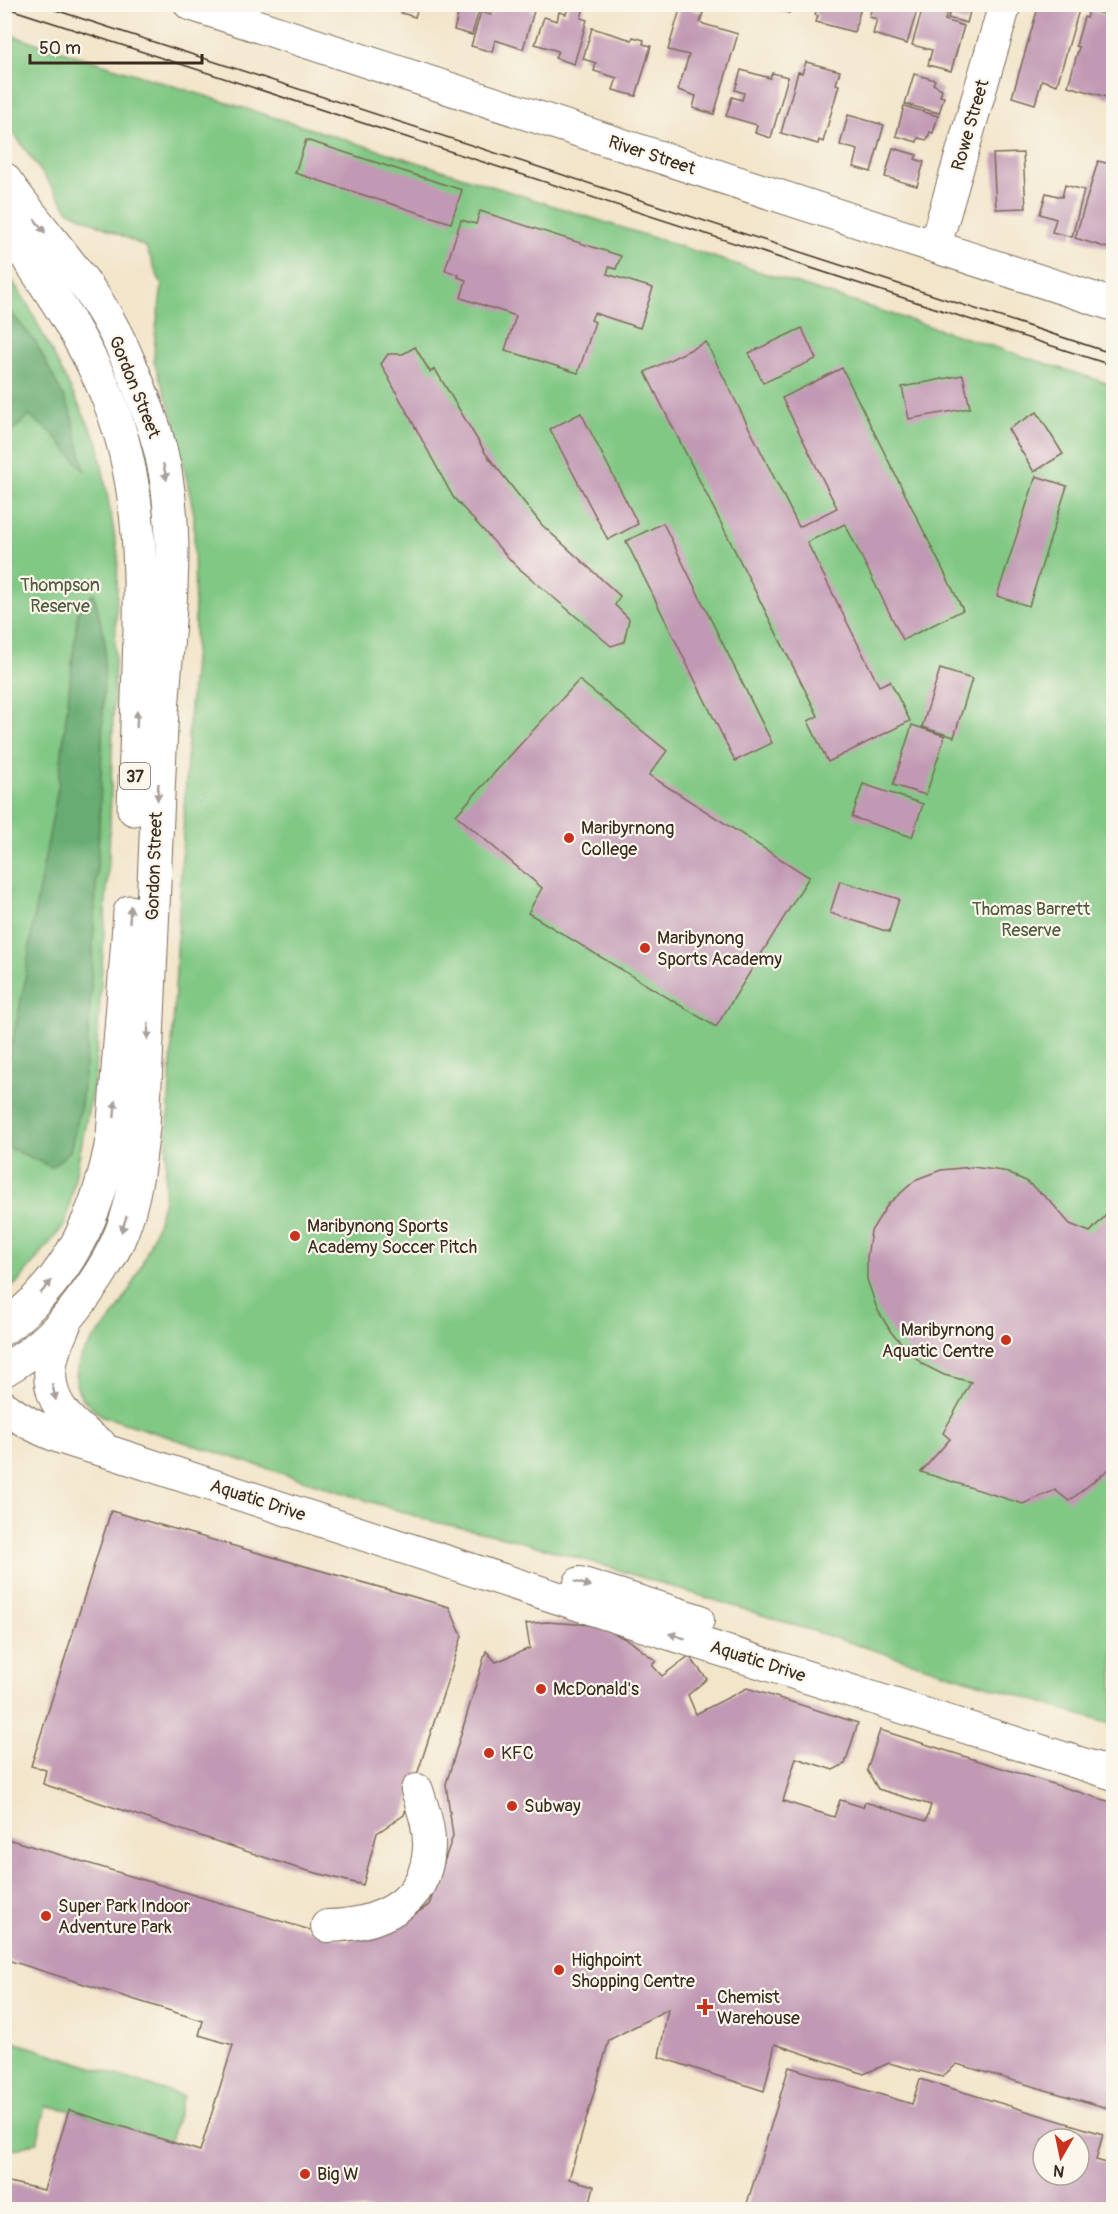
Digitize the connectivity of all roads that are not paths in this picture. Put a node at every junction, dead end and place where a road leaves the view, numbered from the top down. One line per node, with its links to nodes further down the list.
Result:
1 (190, 4): 5 (street, River Street)
2 (1005, 4): 5 (street, Rowe Street)
3 (4, 179): 6 (main road, Gordon Street / 37, one-way to 6)
4 (4, 223): 8 (main road, Gordon Street / 37)
5 (935, 246): 7 (street, River Street)
6 (99, 304): 8 (main road); 9 (main road, Gordon Street / 37, one-way to 9)
7 (1113, 304)
8 (86, 351): 10 (main road, Gordon Street / 37, one-way to 8)
9 (68, 1316): 11 (main road, Gordon Street / 37); 13 (street, Aquatic Drive, one-way to 13)
10 (4, 1328)
11 (4, 1370)
12 (4, 1407): 13 (street, Aquatic Drive)
13 (113, 1453): 14 (street, Aquatic Drive)
14 (403, 1546): 15 (street, Aquatic Drive, one-way to 15); 16 (street, Aquatic Drive, one-way to 14)
15 (1113, 1754)
16 (1113, 1774)
17 (417, 1790): 18 (street)
18 (327, 1926)

